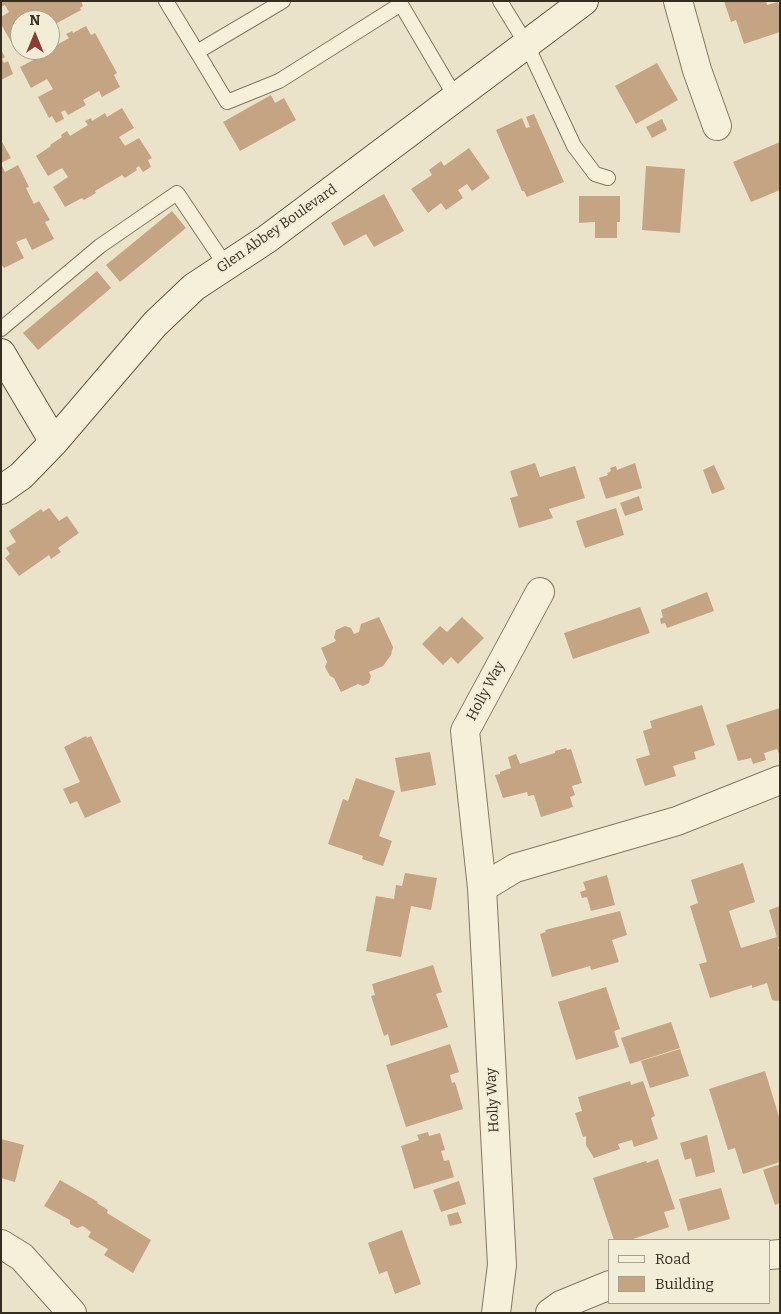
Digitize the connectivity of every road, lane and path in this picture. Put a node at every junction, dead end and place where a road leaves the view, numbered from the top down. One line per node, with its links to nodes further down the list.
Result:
1 (166, 1): 8 (lane)
2 (283, 1): 8 (lane)
3 (500, 1): 7 (lane)
4 (584, 1): 7 (street, Glen Abbey Boulevard)
5 (678, 1): 10 (street)
6 (400, 3): 8 (lane); 9 (lane)
7 (527, 45): 9 (street, Glen Abbey Boulevard); 11 (lane)
8 (197, 52)
9 (456, 98): 12 (street, Glen Abbey Boulevard)
10 (717, 126)
11 (608, 178)
12 (226, 266): 13 (lane); 15 (street, Glen Abbey Boulevard)
13 (1, 329)
14 (1, 353): 15 (street)
15 (54, 442): 16 (street, Glen Abbey Boulevard)
16 (1, 490)
17 (540, 592): 19 (street, Holly Way)
18 (780, 780): 19 (street)
19 (482, 888): 23 (street, Holly Way)
20 (1, 1244): 22 (street)
21 (608, 1286): 24 (street)
22 (72, 1313)
23 (496, 1313)
24 (550, 1313)

